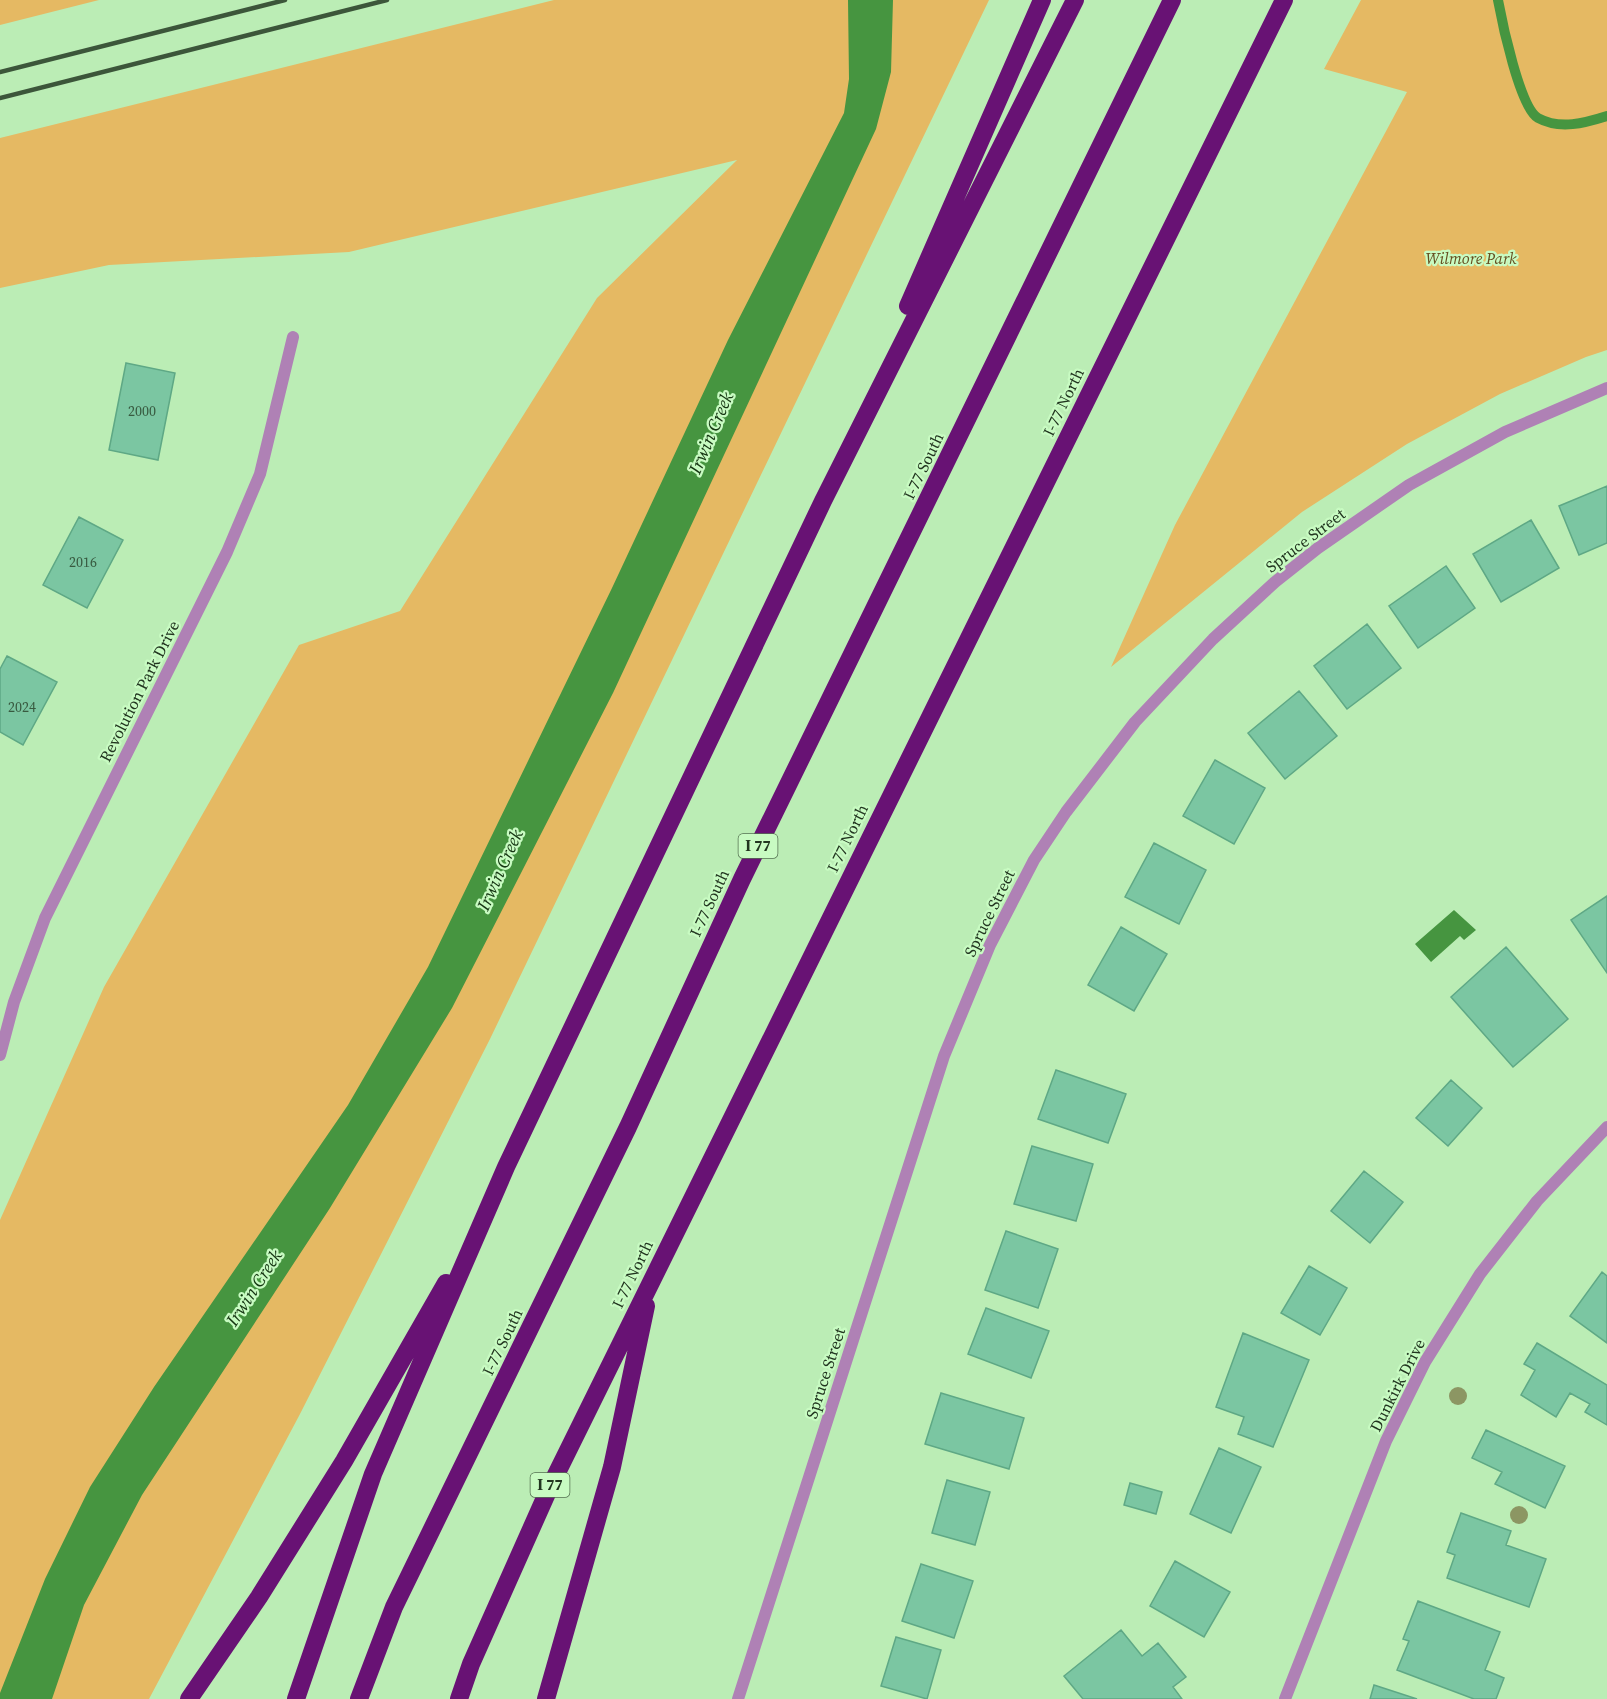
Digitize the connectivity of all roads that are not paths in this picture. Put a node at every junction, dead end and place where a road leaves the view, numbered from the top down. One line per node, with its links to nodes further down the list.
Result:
1 (1042, 0): 7 (highway)
2 (1075, 0): 7 (highway)
3 (1172, 0): 14 (highway, I-77 South / I 77)
4 (1284, 0): 11 (highway, I-77 North / I 77)
5 (293, 337): 8 (street, Revolution Park Drive)
6 (1607, 388): 17 (street, Spruce Street)
7 (823, 501): 10 (highway)
8 (0, 1055)
9 (1607, 1127): 18 (street, Dunkirk Drive)
10 (484, 1219): 12 (highway); 13 (highway)
11 (652, 1276): 15 (highway, I-77 North / I 77); 16 (highway)
12 (189, 1699)
13 (296, 1699)
14 (359, 1699)
15 (459, 1699)
16 (546, 1699)
17 (738, 1699)
18 (1285, 1699)

